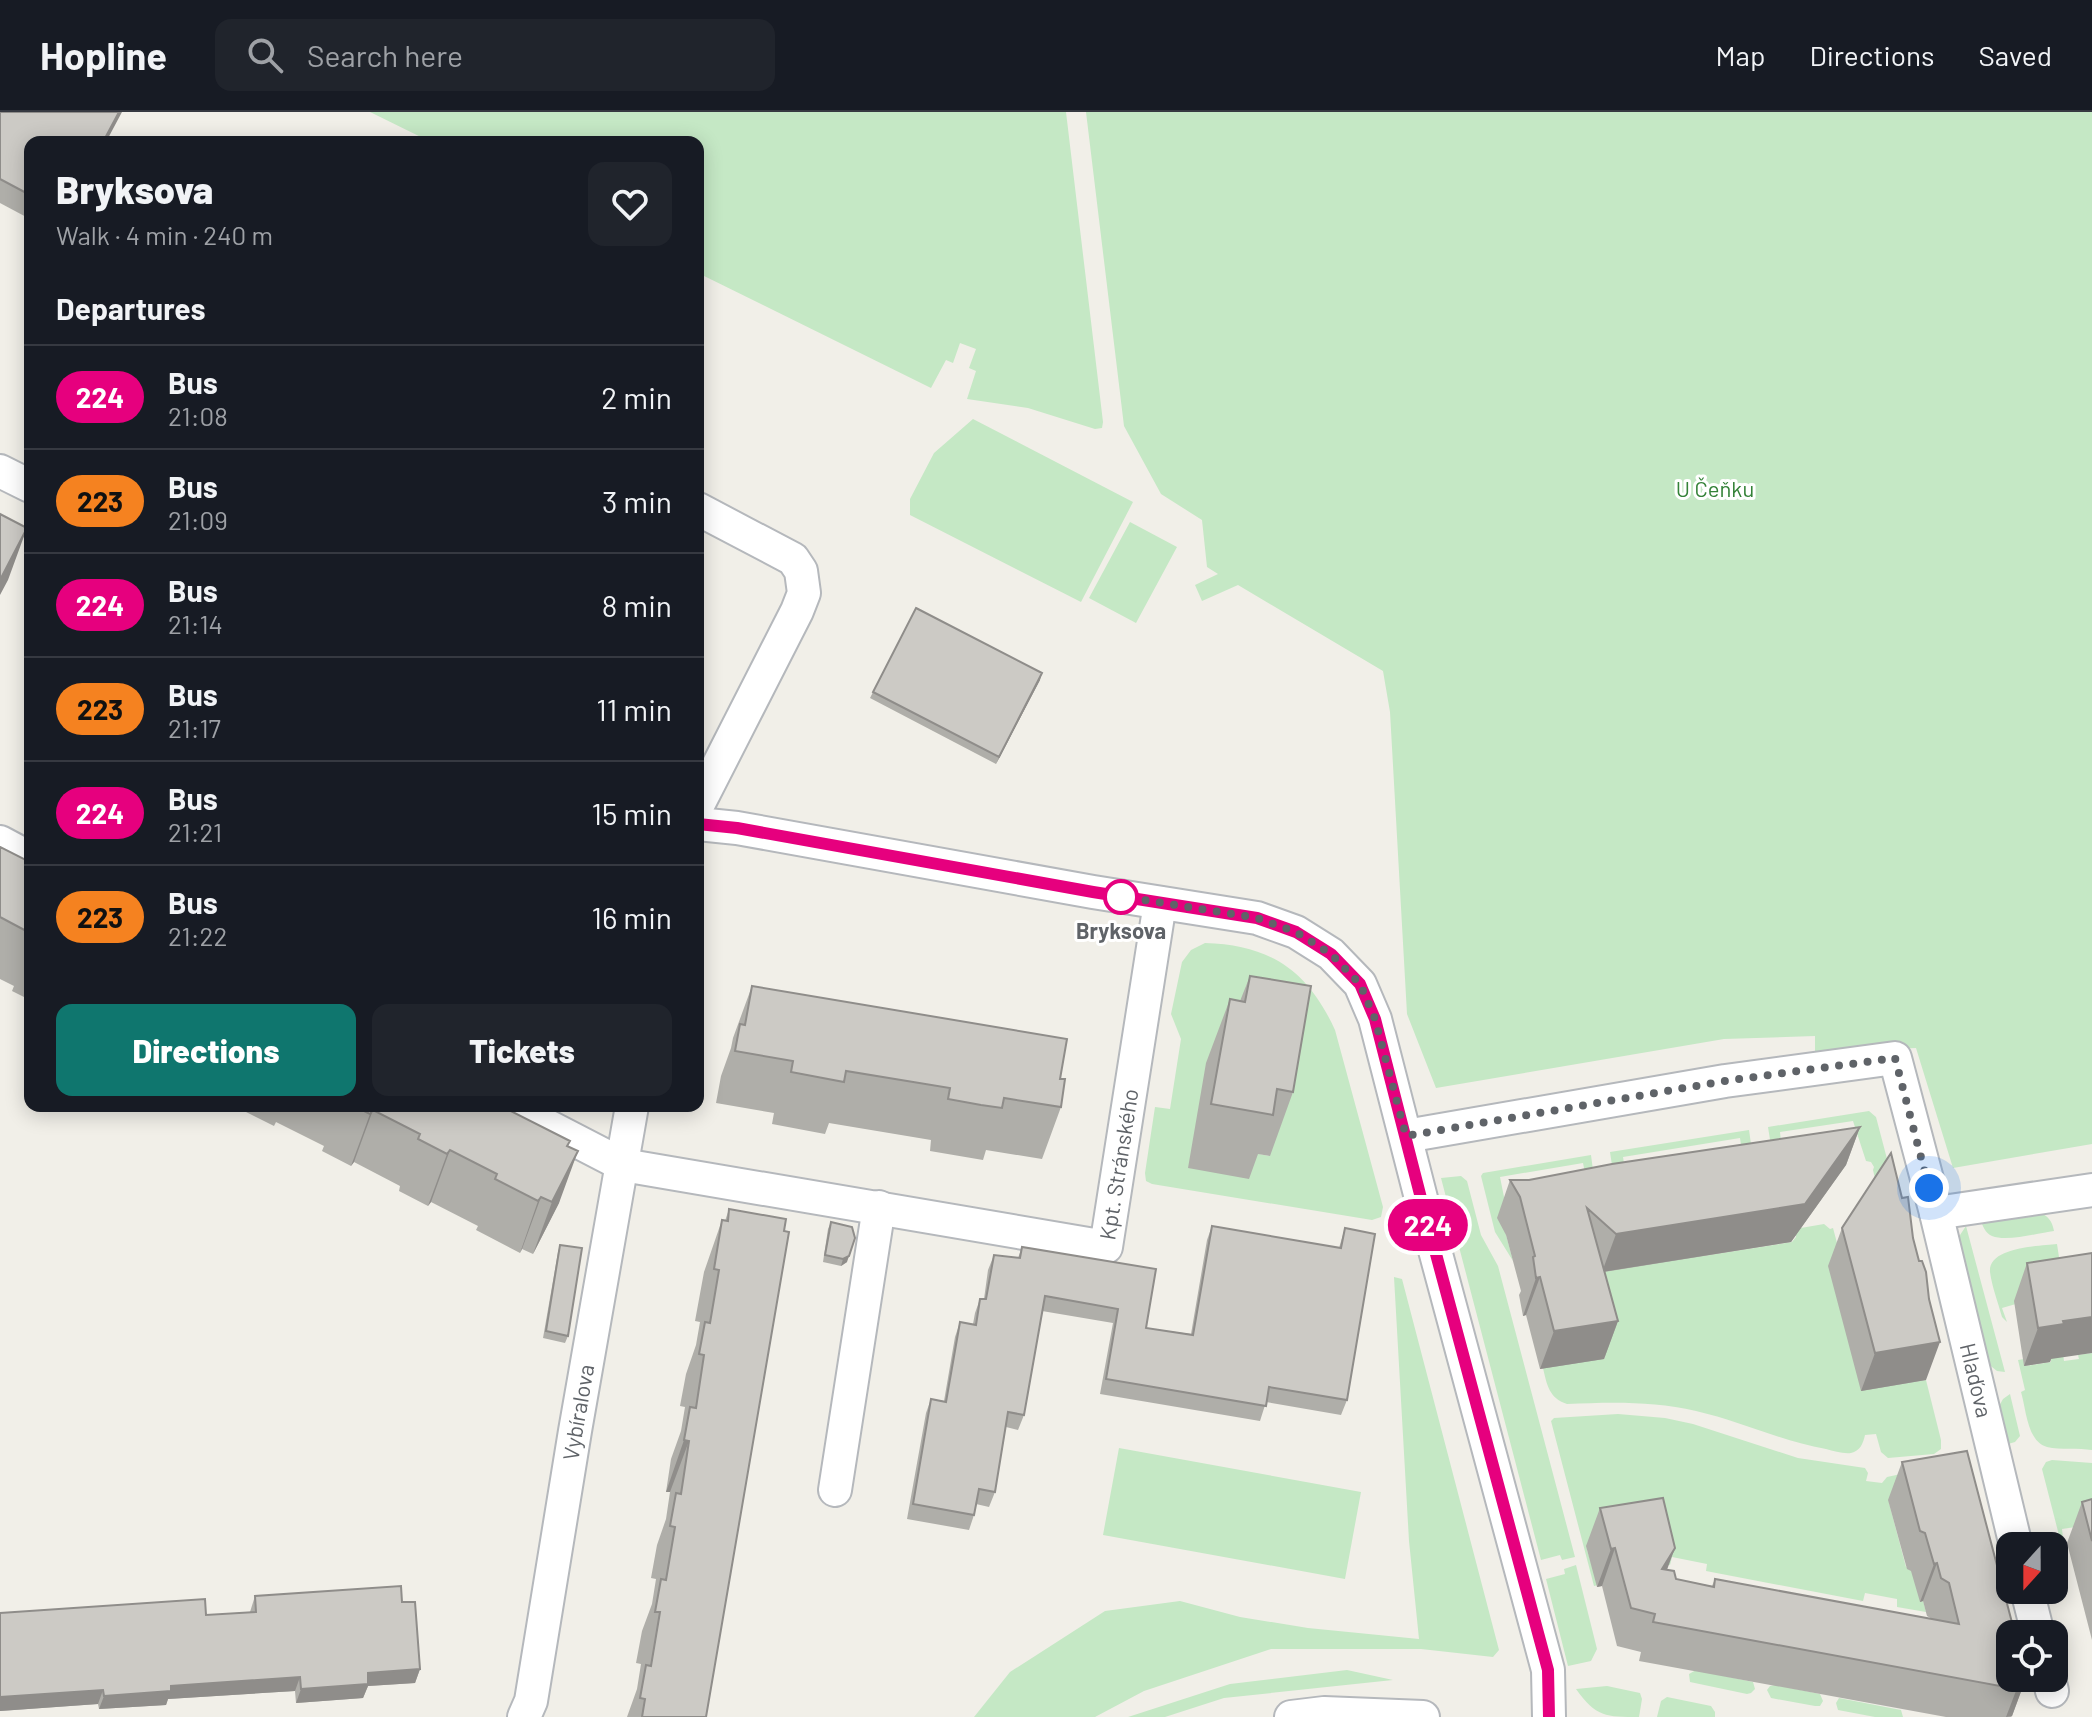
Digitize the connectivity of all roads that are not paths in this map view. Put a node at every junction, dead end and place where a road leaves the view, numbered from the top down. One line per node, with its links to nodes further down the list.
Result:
1 (0, 471): 2 (street)
2 (24, 483)
3 (704, 512): 4 (street)
4 (704, 793)
5 (704, 825): 8 (street)
6 (0, 842): 7 (street)
7 (24, 855)
8 (1160, 903): 11 (street); 14 (street, Kpt. Stránského)
9 (521, 1112): 12 (street, Kpt. Stránského)
10 (631, 1112): 12 (street, Vybíralova)
11 (1406, 1136): 15 (street, Hlaďova); 21 (street)
12 (623, 1165): 14 (street, Kpt. Stránského); 18 (street, Vybíralova)
13 (2092, 1190): 15 (street)
14 (879, 1207): 16 (street)
15 (1936, 1213): 17 (street, Hlaďova)
16 (835, 1490)
17 (2013, 1532)
18 (524, 1717)
19 (1291, 1717): 20 (street)
20 (1423, 1717)
21 (1549, 1717)

